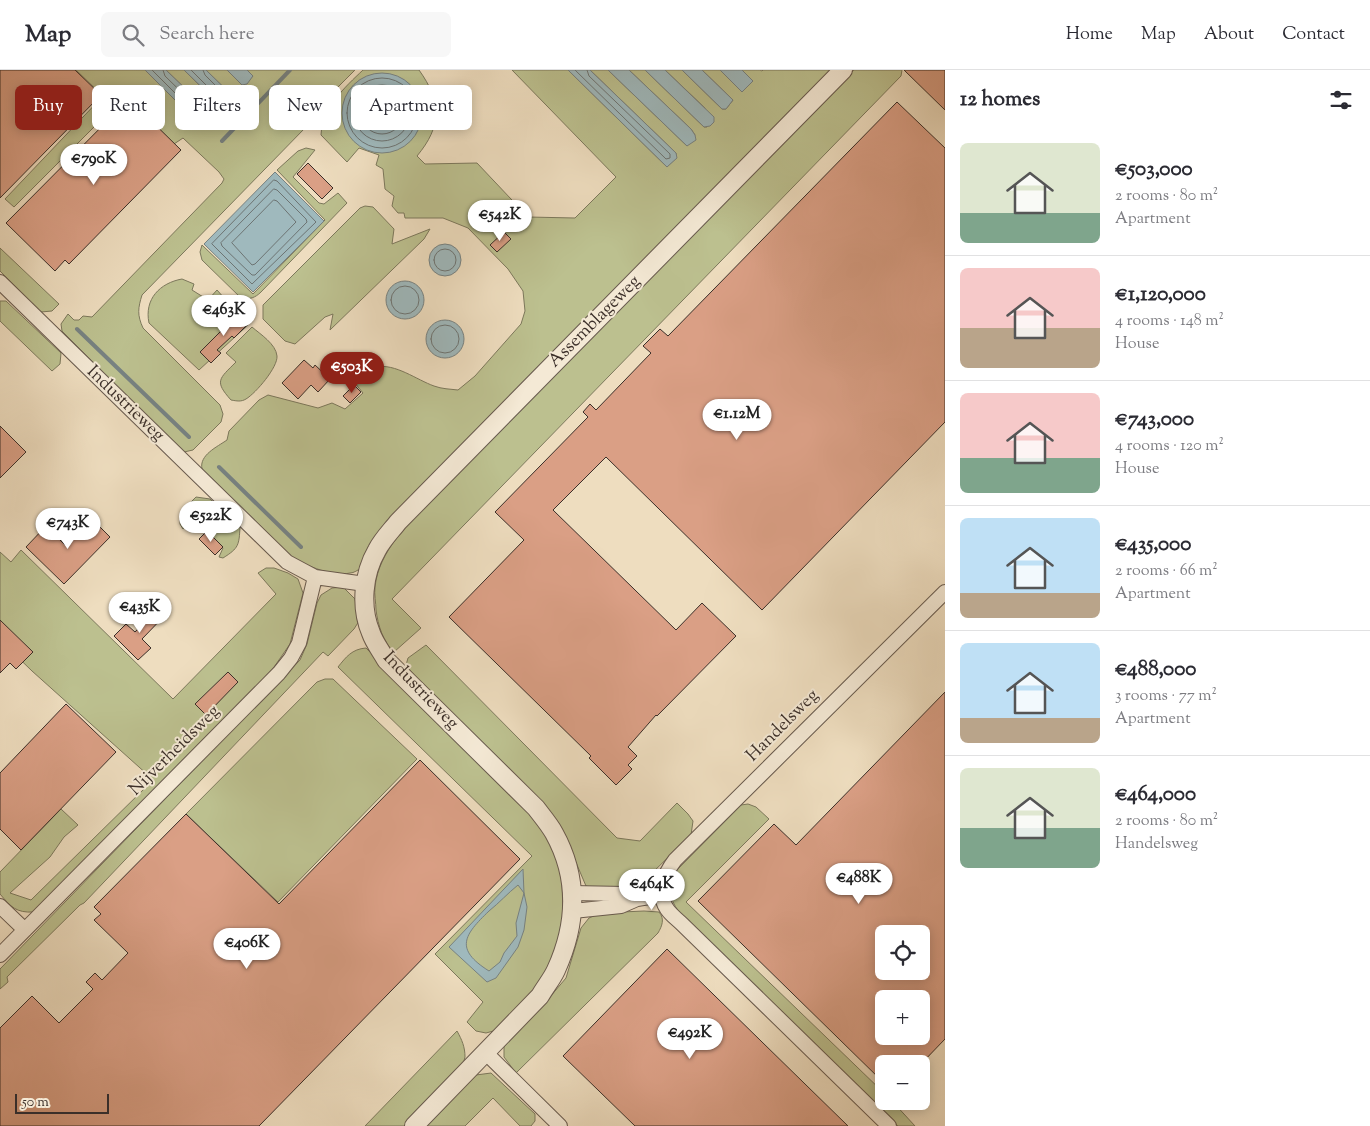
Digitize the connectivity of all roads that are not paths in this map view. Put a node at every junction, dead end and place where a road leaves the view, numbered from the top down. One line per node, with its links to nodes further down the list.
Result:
1 (843, 70): 4 (street, Assemblageweg)
2 (0, 282): 3 (street, Industrieweg)
3 (315, 577): 4 (street, Industrieweg); 11 (street, Nijverheidsweg)
4 (365, 584): 6 (street, Industrieweg)
5 (945, 592): 7 (street, Handelsweg)
6 (572, 893): 8 (street); 10 (street, Industrieweg)
7 (662, 895): 8 (street); 16 (street)
8 (637, 899): 10 (street)
9 (0, 906): 11 (street)
10 (573, 911): 13 (street, Industrieweg)
11 (25, 930): 12 (street, Nijverheidsweg)
12 (0, 956)
13 (486, 1053): 14 (street, Industrieweg); 15 (street)
14 (414, 1126)
15 (560, 1126)
16 (889, 1126)

